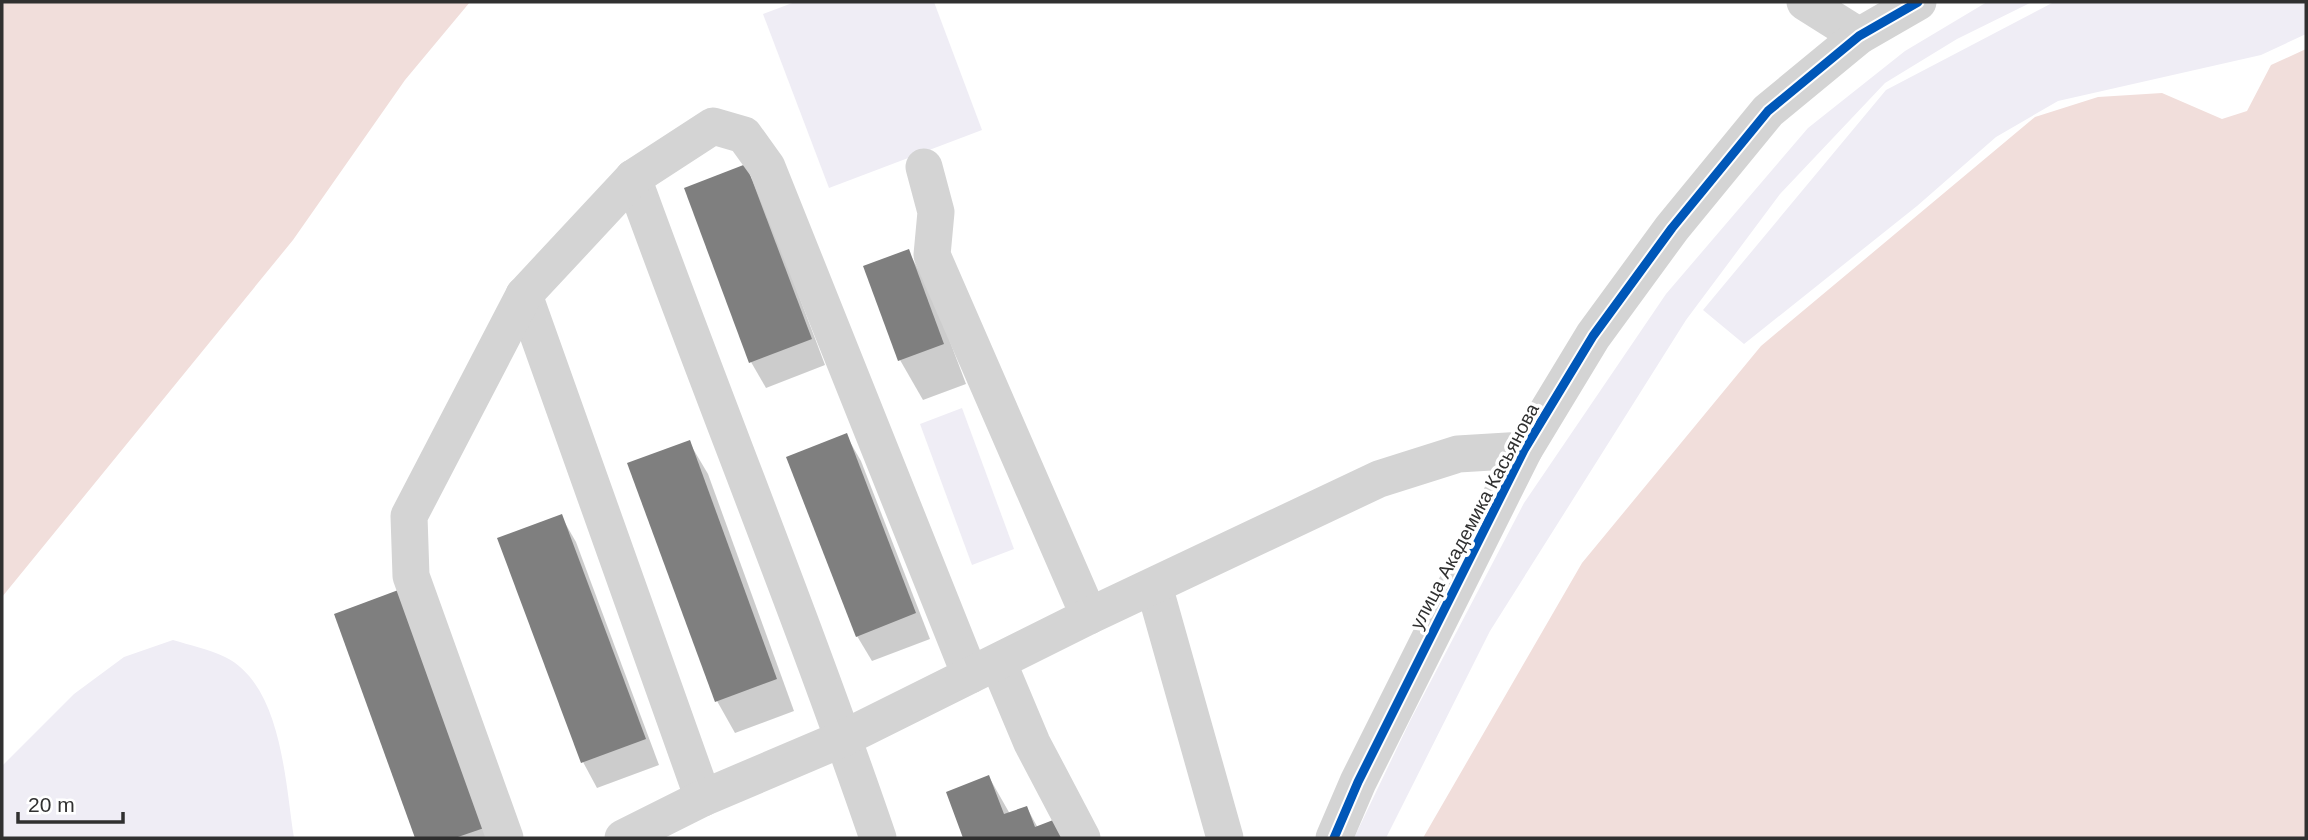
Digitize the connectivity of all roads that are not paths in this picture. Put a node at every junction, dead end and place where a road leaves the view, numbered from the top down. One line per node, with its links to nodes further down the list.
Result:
1 (1805, 2): 3 (street)
2 (1918, 2): 3 (street, улица Академика Касьянова)
3 (1859, 36): 7 (street, улица Академика Касьянова)
4 (924, 167): 9 (street)
5 (633, 178): 6 (street); 10 (street); 11 (street)
6 (524, 295): 12 (street); 14 (street)
7 (1524, 450): 8 (street); 18 (street, улица Академика Касьянова)
8 (1154, 586): 9 (street); 17 (street)
9 (1090, 616): 10 (street)
10 (984, 668): 11 (street); 16 (street)
11 (844, 738): 12 (street); 15 (street)
12 (703, 798): 13 (street)
13 (628, 837)
14 (505, 838)
15 (878, 838)
16 (1082, 838)
17 (1225, 838)
18 (1334, 838)

